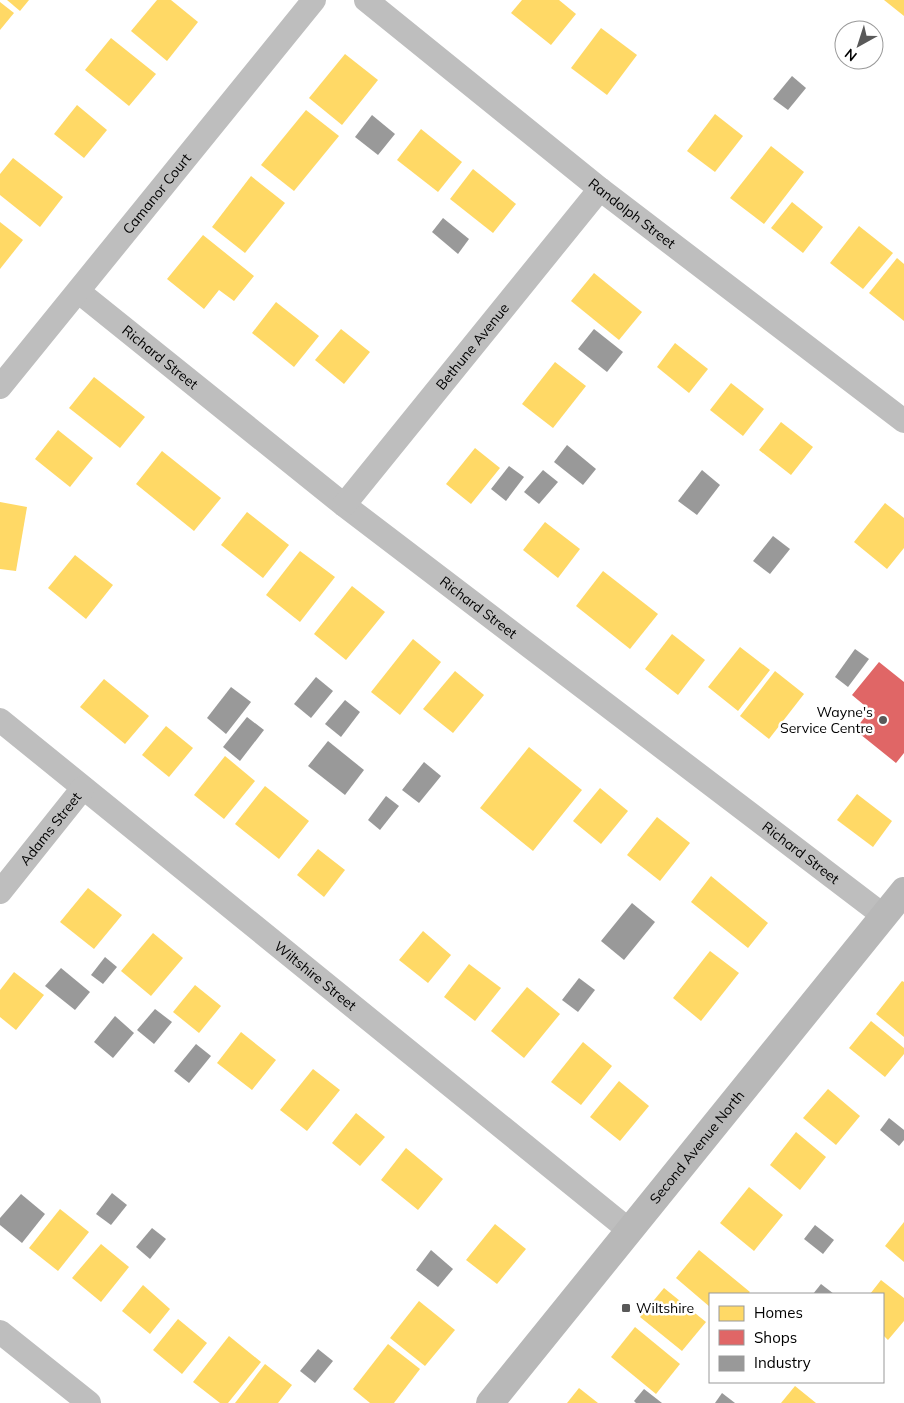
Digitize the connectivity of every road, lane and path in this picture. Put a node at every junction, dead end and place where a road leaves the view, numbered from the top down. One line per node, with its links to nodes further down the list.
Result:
1 (314, 0): 4 (street, Camanor Court)
2 (366, 0): 3 (street, Randolph Street)
3 (600, 189): 6 (street, Randolph Street); 7 (street, Bethune Avenue)
4 (78, 292): 5 (street, Camanor Court); 7 (street, Richard Street)
5 (0, 387)
6 (904, 421)
7 (344, 505): 12 (street, Richard Street)
8 (0, 720): 9 (street, Wiltshire Street)
9 (83, 788): 10 (street, Adams Street); 13 (street, Wiltshire Street)
10 (0, 892)
11 (904, 892): 12 (main road, Second Avenue North)
12 (884, 916): 13 (main road, Second Avenue North)
13 (630, 1231): 16 (main road, Second Avenue North)
14 (0, 1332): 15 (street)
15 (89, 1403)
16 (490, 1403)

